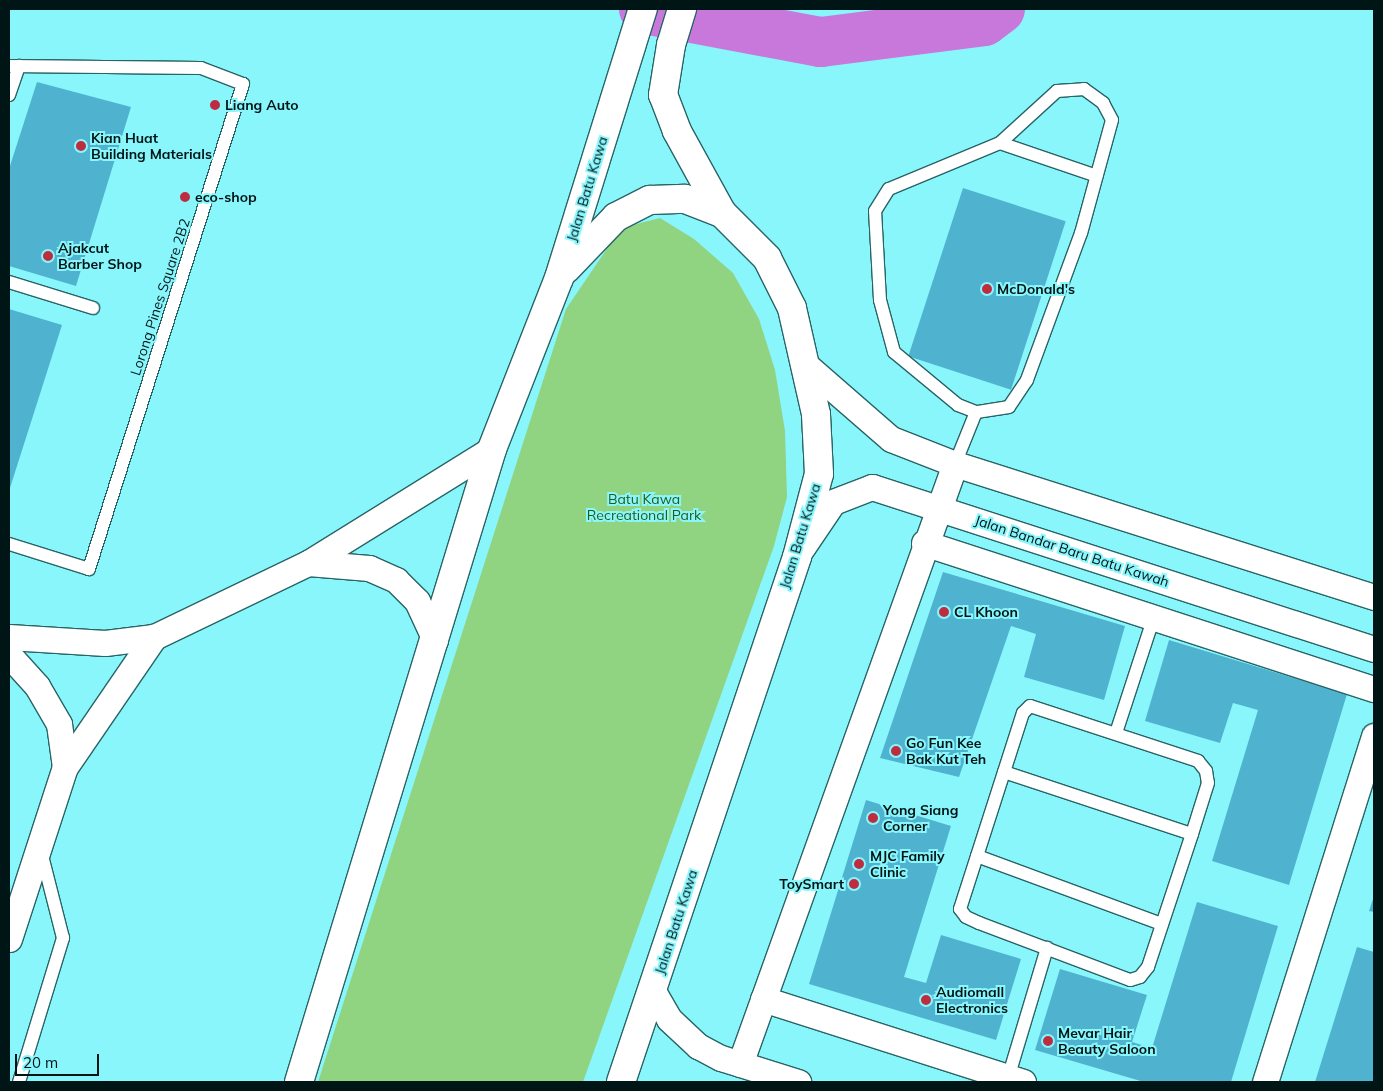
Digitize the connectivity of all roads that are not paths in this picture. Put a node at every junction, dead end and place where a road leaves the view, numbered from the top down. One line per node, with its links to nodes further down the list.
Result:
1 (643, 9): 8 (highway, Jalan Batu Kawa)
2 (682, 9): 7 (highway, Jalan Batu Kawa)
3 (14, 66): 4 (lane); 17 (lane, Lorong Pines Square 2B2)
4 (9, 95)
5 (1000, 143): 6 (lane); 6 (lane); 12 (lane)
6 (1098, 176): 12 (lane)
7 (722, 213): 8 (highway); 11 (highway, Jalan Batu Kawa)
8 (559, 278): 13 (highway, Jalan Batu Kawa)
9 (9, 282): 10 (lane)
10 (92, 308)
11 (807, 366): 14 (street); 18 (highway, Jalan Batu Kawa)
12 (976, 412): 14 (lane)
13 (492, 449): 19 (street); 24 (highway, Jalan Batu Kawa)
14 (955, 464): 15 (street); 20 (street)
15 (937, 507): 16 (street); 18 (street, Jalan Bandar Baru Batu Kawah); 25 (street, Jalan Bandar Baru Batu Kawah)
16 (924, 543): 21 (street); 39 (street)
17 (13, 545)
18 (797, 557): 38 (highway, Jalan Batu Kawa)
19 (308, 564): 23 (street); 24 (street)
20 (1374, 597)
21 (1153, 620): 27 (street); 28 (lane)
22 (9, 637): 23 (street)
23 (154, 637): 30 (street)
24 (435, 640): 43 (highway, Jalan Batu Kawa)
25 (1374, 649)
26 (9, 655): 30 (street)
27 (1374, 689)
28 (1116, 733): 31 (lane); 32 (lane)
29 (1374, 736): 46 (street)
30 (65, 767): 33 (street)
31 (1004, 772): 32 (lane); 34 (lane)
32 (1192, 834): 35 (lane)
33 (39, 846): 36 (street); 42 (lane)
34 (977, 856): 35 (lane); 37 (lane)
35 (1162, 924): 37 (lane)
36 (9, 939)
37 (1047, 948): 41 (lane)
38 (653, 991): 40 (street); 44 (highway, Jalan Batu Kawa)
39 (763, 999): 40 (street); 41 (street)
40 (740, 1064): 45 (street)
41 (1016, 1080)
42 (19, 1082)
43 (299, 1082)
44 (621, 1082)
45 (798, 1082)
46 (1264, 1082)

